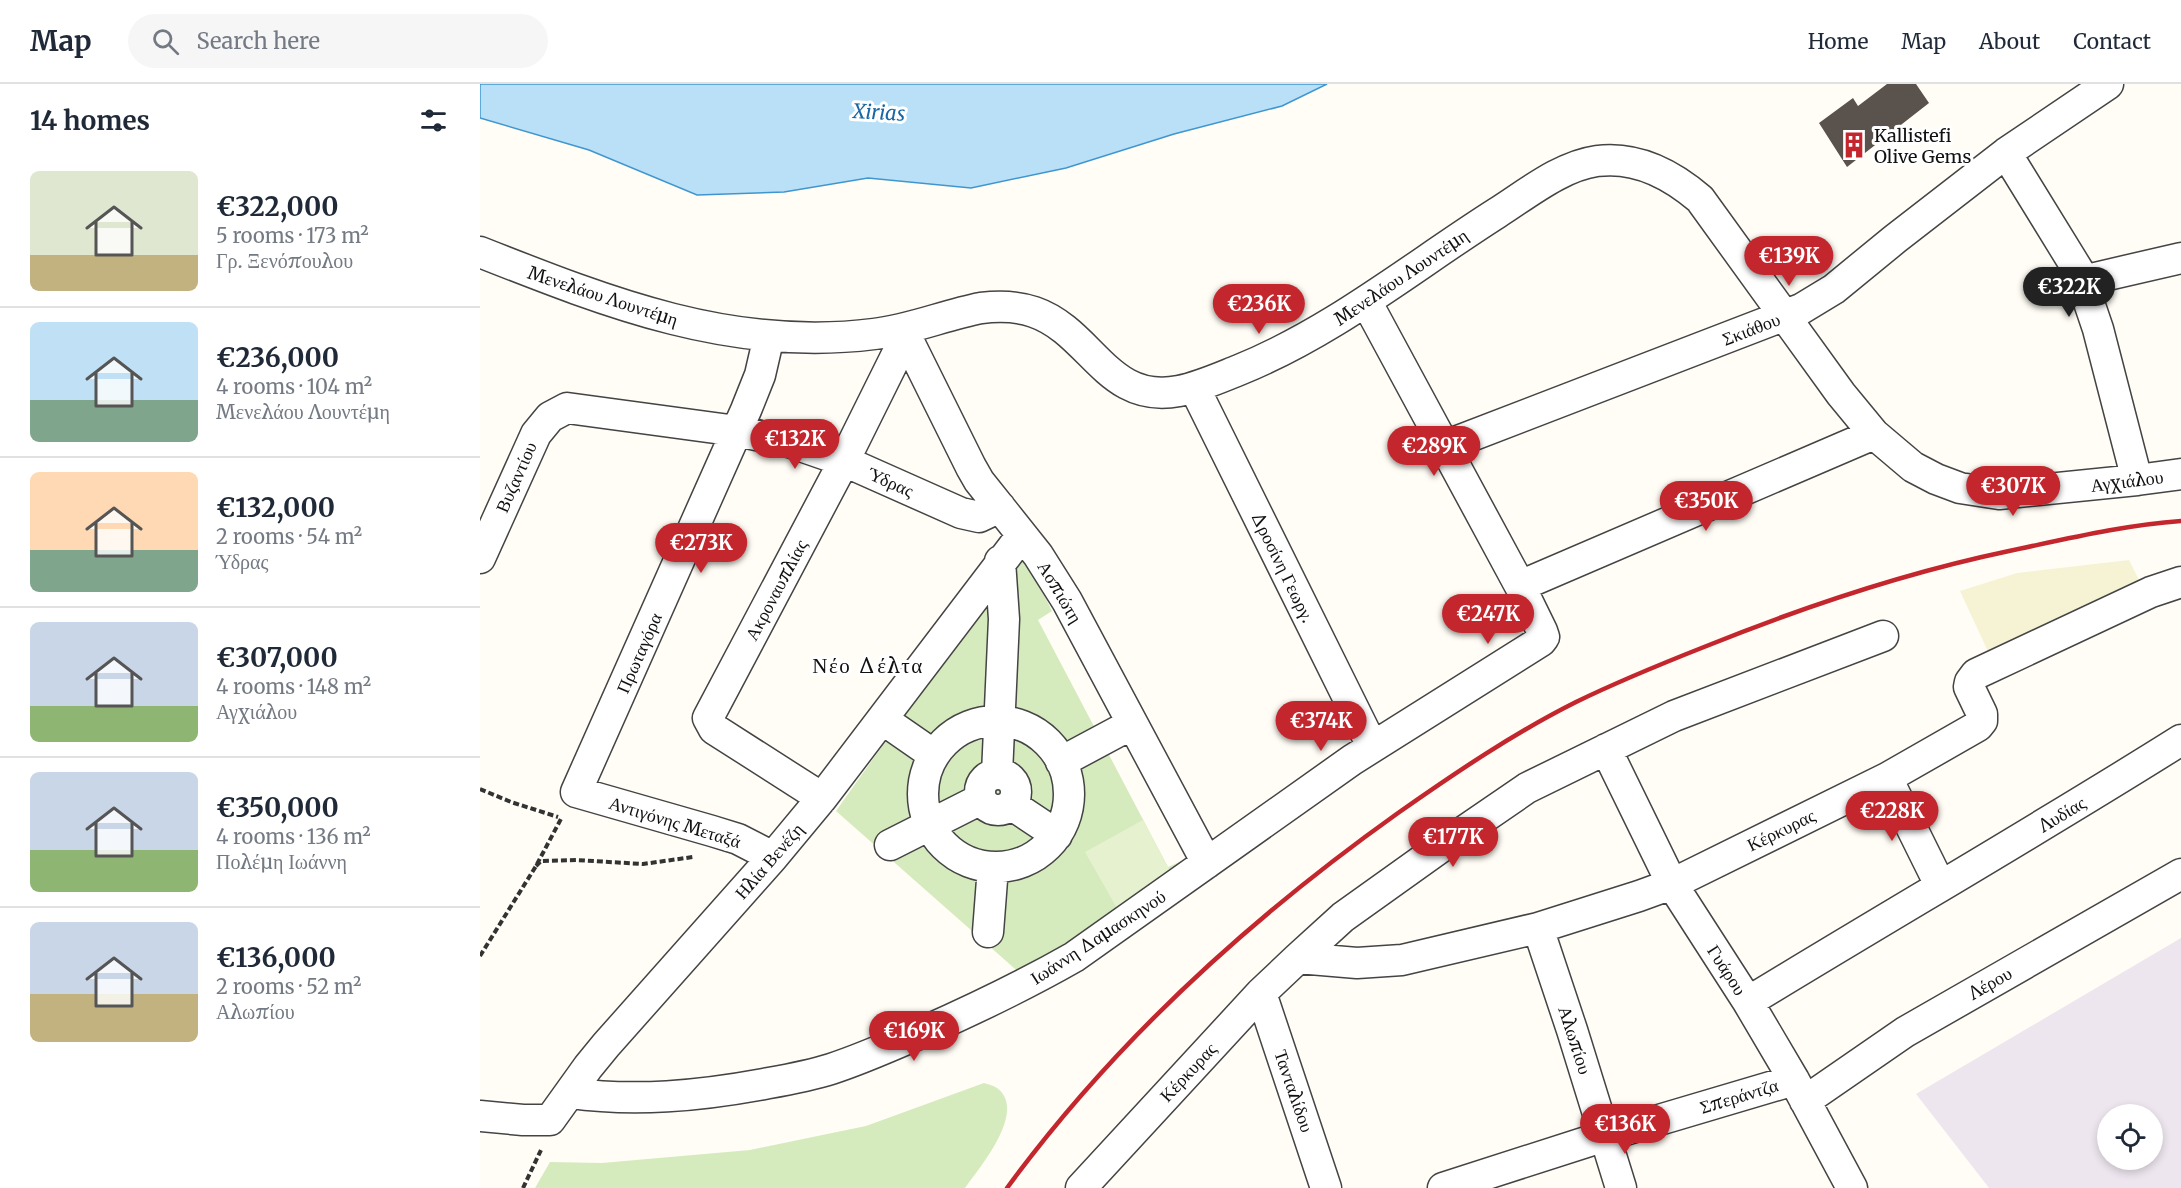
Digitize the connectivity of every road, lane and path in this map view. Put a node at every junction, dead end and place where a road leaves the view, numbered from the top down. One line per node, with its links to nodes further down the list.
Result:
1 (2108, 84): 2 (street, Σκιάθου)
2 (2006, 153): 5 (street); 7 (street, Σκιάθου)
3 (480, 252): 9 (street, Μενελάου Λουντέμη)
4 (2181, 258): 5 (street)
5 (2082, 281): 17 (street)
6 (1366, 301): 7 (street, Μενελάου Λουντέμη); 10 (street, Μενελάου Λουντέμη); 14 (street)
7 (1784, 316): 13 (street, Μενελάου Λουντέμη); 14 (street, Σκιάθου)
8 (906, 332): 9 (street, Μενελάου Λουντέμη); 10 (street, Μενελάου Λουντέμη); 15 (street, Ακροναυπλίας); 18 (street, Ασπιώτη)
9 (769, 336): 12 (street, Πρωταγόρα)
10 (1194, 387): 29 (street, Δροσίνη Γεωργ.)
11 (567, 408): 12 (street, Ύδρας); 20 (street, Βυζαντίου)
12 (737, 431): 15 (street, Ύδρας); 38 (street, Πρωταγόρα)
13 (1874, 434): 17 (street, Αγχιάλου); 23 (street)
14 (1445, 446): 23 (street)
15 (844, 461): 18 (street, Ύδρας); 36 (street, Ακροναυπλίας)
16 (2181, 474): 17 (street, Αγχιάλου)
17 (2137, 480)
18 (1000, 507): 19 (street, Ασπιώτη)
19 (1022, 535): 21 (street, Ηλία Βενέζη); 27 (street, Ασπιώτη)
20 (480, 558)
21 (1000, 561): 25 (street, Ηλία Βενέζη); 26 (street)
22 (2181, 582): 34 (street, Κέρκυρας)
23 (1520, 586): 29 (street, Ιωάννη Δαμασκηνού)
24 (1882, 636): 30 (street, Κέρκυρας)
25 (882, 719): 31 (street); 36 (street, Ηλία Βενέζη)
26 (1000, 722): 31 (street); 32 (street); 33 (street)
27 (1132, 724): 32 (street); 45 (street, Ασπιώτη)
28 (2181, 740): 50 (street, Λυδίας)
29 (1372, 746): 45 (street, Ιωάννη Δαμασκηνού)
30 (1606, 749): 49 (street, Γυάρου); 54 (street, Κέρκυρας)
31 (934, 755): 40 (street)
32 (1061, 762): 41 (street)
33 (997, 774): 37 (street); 39 (street)
34 (1887, 778): 49 (street, Κέρκυρας); 50 (street)
35 (480, 789): 38 (path)
36 (822, 798): 44 (street, Ηλία Βενέζη)
37 (981, 800): 39 (street); 40 (street)
38 (569, 805): 44 (street, Αντιγόνης Μεταξά); 46 (path)
39 (1012, 805): 41 (street)
40 (930, 825): 42 (street); 47 (street)
41 (1057, 835): 47 (street)
42 (890, 845)
43 (695, 856): 46 (path)
44 (773, 857): 58 (street, Ηλία Βενέζη)
45 (1207, 863): 58 (street, Ιωάννη Δαμασκηνού)
46 (536, 866): 53 (path)
47 (993, 867): 52 (street)
48 (2181, 874): 57 (street, Λέρου)
49 (1672, 884): 51 (street, Κέρκυρας); 56 (street, Γυάρου)
50 (1940, 885): 56 (street, Λυδίας)
51 (1538, 928): 54 (street, Κέρκυρας); 61 (street, Αλωπίου)
52 (988, 932)
53 (480, 956)
54 (1298, 958): 55 (street, Κέρκυρας)
55 (1261, 993): 63 (street, Κέρκυρας); 64 (street, Τανταλίδου)
56 (1748, 1002): 57 (street, Γυάρου)
57 (1799, 1091): 61 (street, Σπεράντζα); 67 (street, Γυάρου)
58 (570, 1093): 60 (street, Ηλία Βενέζη)
59 (480, 1116): 60 (street)
60 (550, 1120): 62 (path)
61 (1605, 1136): 65 (street, Σπεράντζα); 66 (street, Αλωπίου)
62 (523, 1188)
63 (1081, 1188)
64 (1326, 1188)
65 (1443, 1188)
66 (1621, 1188)
67 (1852, 1188)

